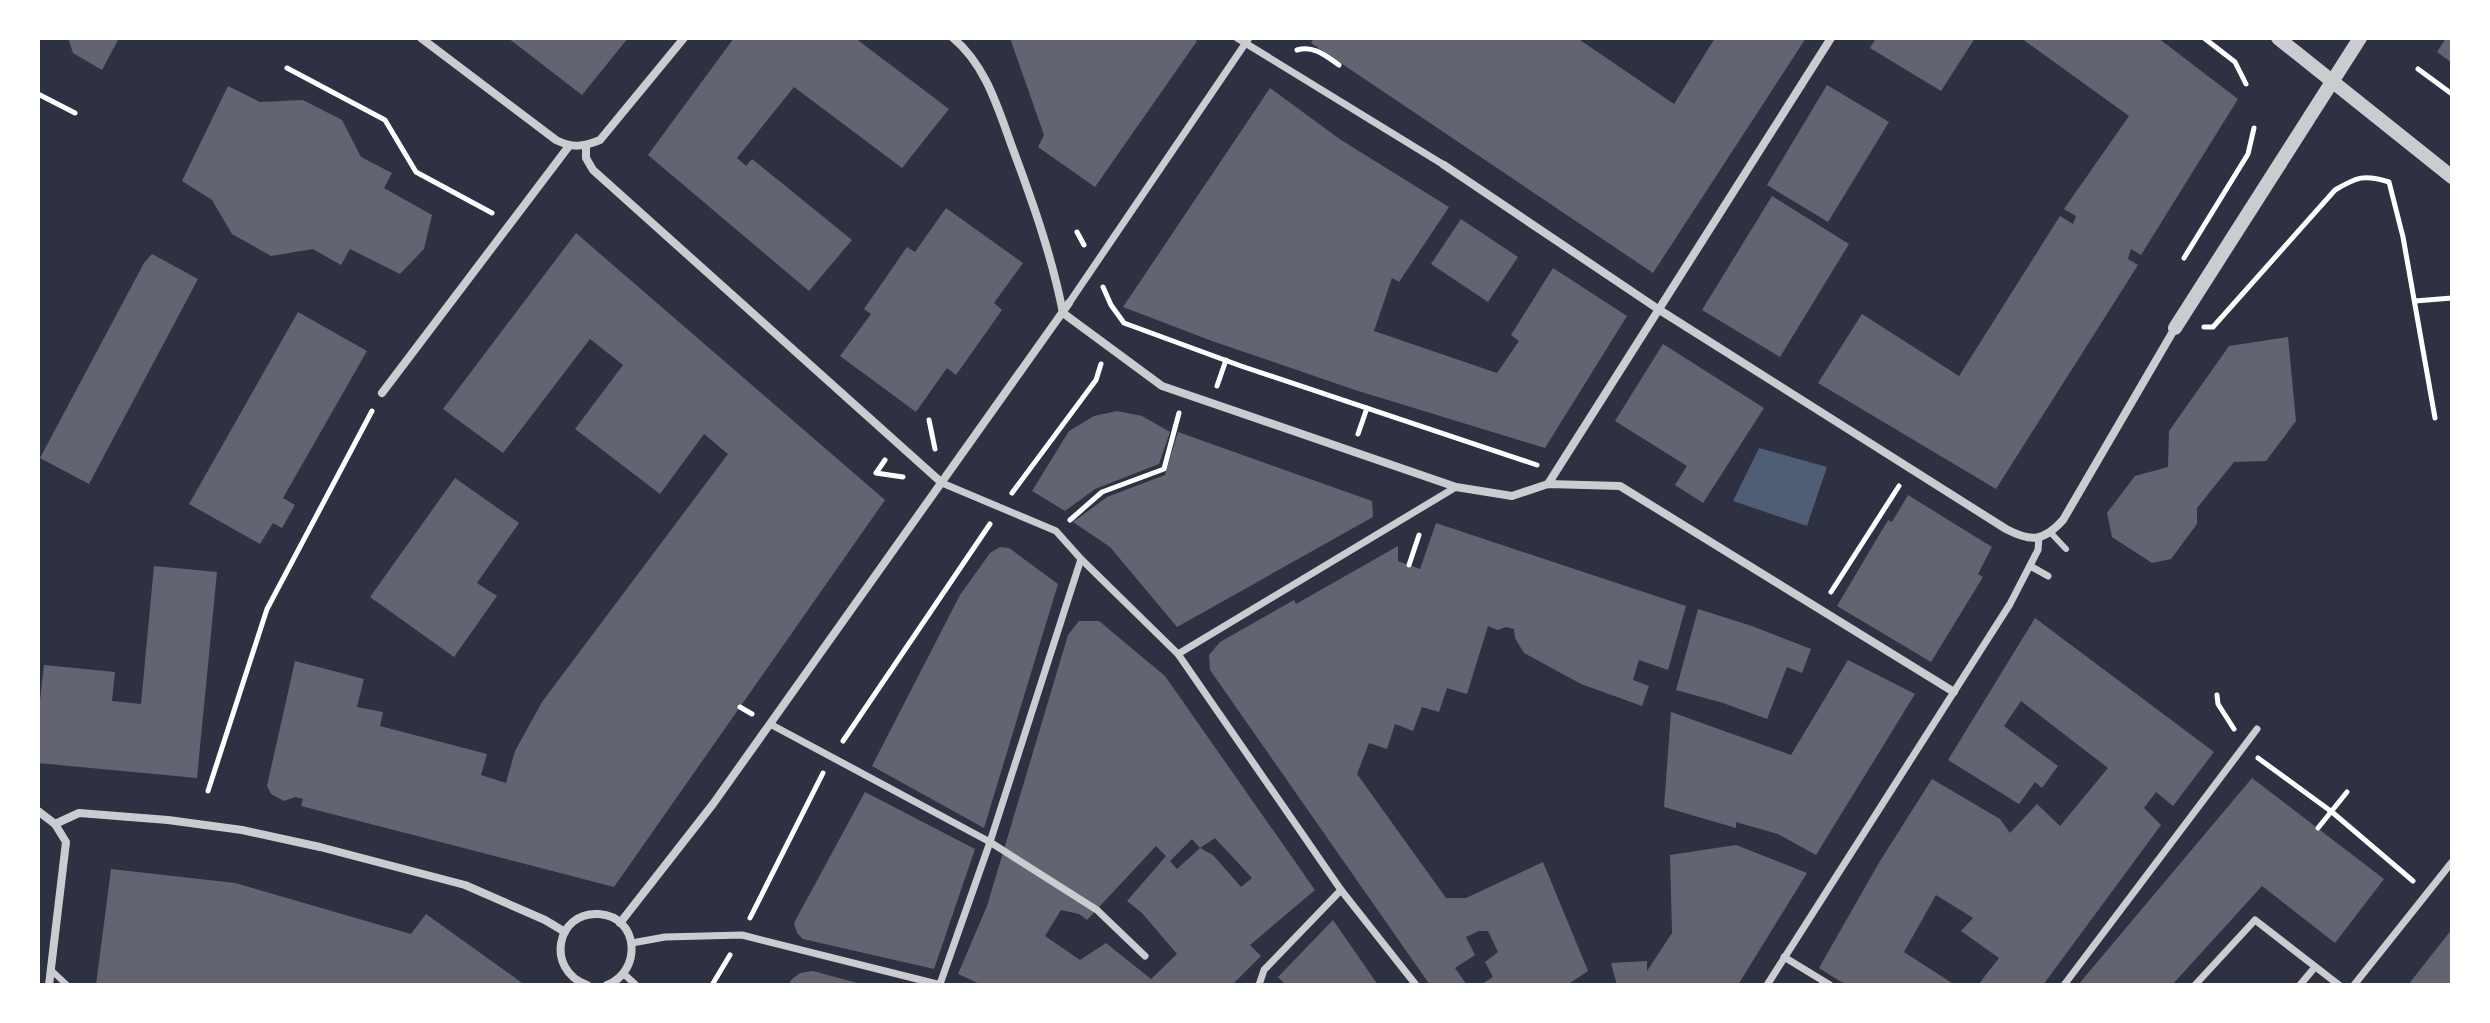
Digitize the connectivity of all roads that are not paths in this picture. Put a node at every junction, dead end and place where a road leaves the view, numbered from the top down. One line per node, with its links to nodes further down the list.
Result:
1 (421, 38): 10 (street)
2 (684, 38): 11 (street)
3 (953, 38): 16 (street)
4 (1237, 38): 8 (street)
5 (1831, 38): 15 (street)
6 (2278, 38): 9 (street)
7 (2360, 38): 9 (street)
8 (1247, 41): 12 (street); 14 (street)
9 (2334, 81): 13 (street); 17 (street)
10 (569, 146): 11 (street); 18 (street)
11 (586, 146): 19 (street)
12 (1444, 165): 15 (street)
13 (2452, 177)
14 (1069, 303): 16 (street)
15 (1658, 309): 20 (street); 23 (street)
16 (1063, 313): 19 (street); 21 (street)
17 (2175, 328): 22 (street)
18 (382, 393)
19 (942, 483): 25 (street); 30 (street)
20 (1548, 484): 21 (street); 29 (street)
21 (1456, 487): 28 (street)
22 (2051, 533): 23 (street); 24 (lane)
23 (2039, 537): 26 (street)
24 (2066, 549)
25 (1081, 559): 28 (street); 34 (street)
26 (2030, 566): 27 (street); 29 (street)
27 (2048, 576)
28 (1178, 654): 36 (street)
29 (1954, 692): 41 (street)
30 (770, 724): 34 (street); 37 (street)
31 (2257, 729): 55 (street)
32 (38, 811): 33 (street)
33 (55, 824): 38 (street); 43 (street)
34 (990, 842): 40 (street); 50 (street)
35 (2452, 862): 59 (street)
36 (1341, 890): 51 (street); 52 (street)
37 (620, 923): 38 (street); 39 (street)
38 (565, 932): 45 (street)
39 (632, 943): 44 (street); 50 (street)
40 (1145, 956)
41 (1784, 957): 53 (street); 54 (street)
42 (2315, 967): 56 (street); 57 (street); 58 (street)
43 (51, 970): 46 (street); 47 (lane)
44 (624, 974): 48 (street); 49 (street)
45 (580, 984)
46 (49, 985)
47 (67, 985)
48 (607, 985)
49 (636, 985)
50 (940, 985)
51 (1259, 985)
52 (1416, 985)
53 (1767, 985)
54 (1830, 985)
55 (2064, 985)
56 (2195, 985)
57 (2300, 985)
58 (2339, 985)
59 (2354, 985)

